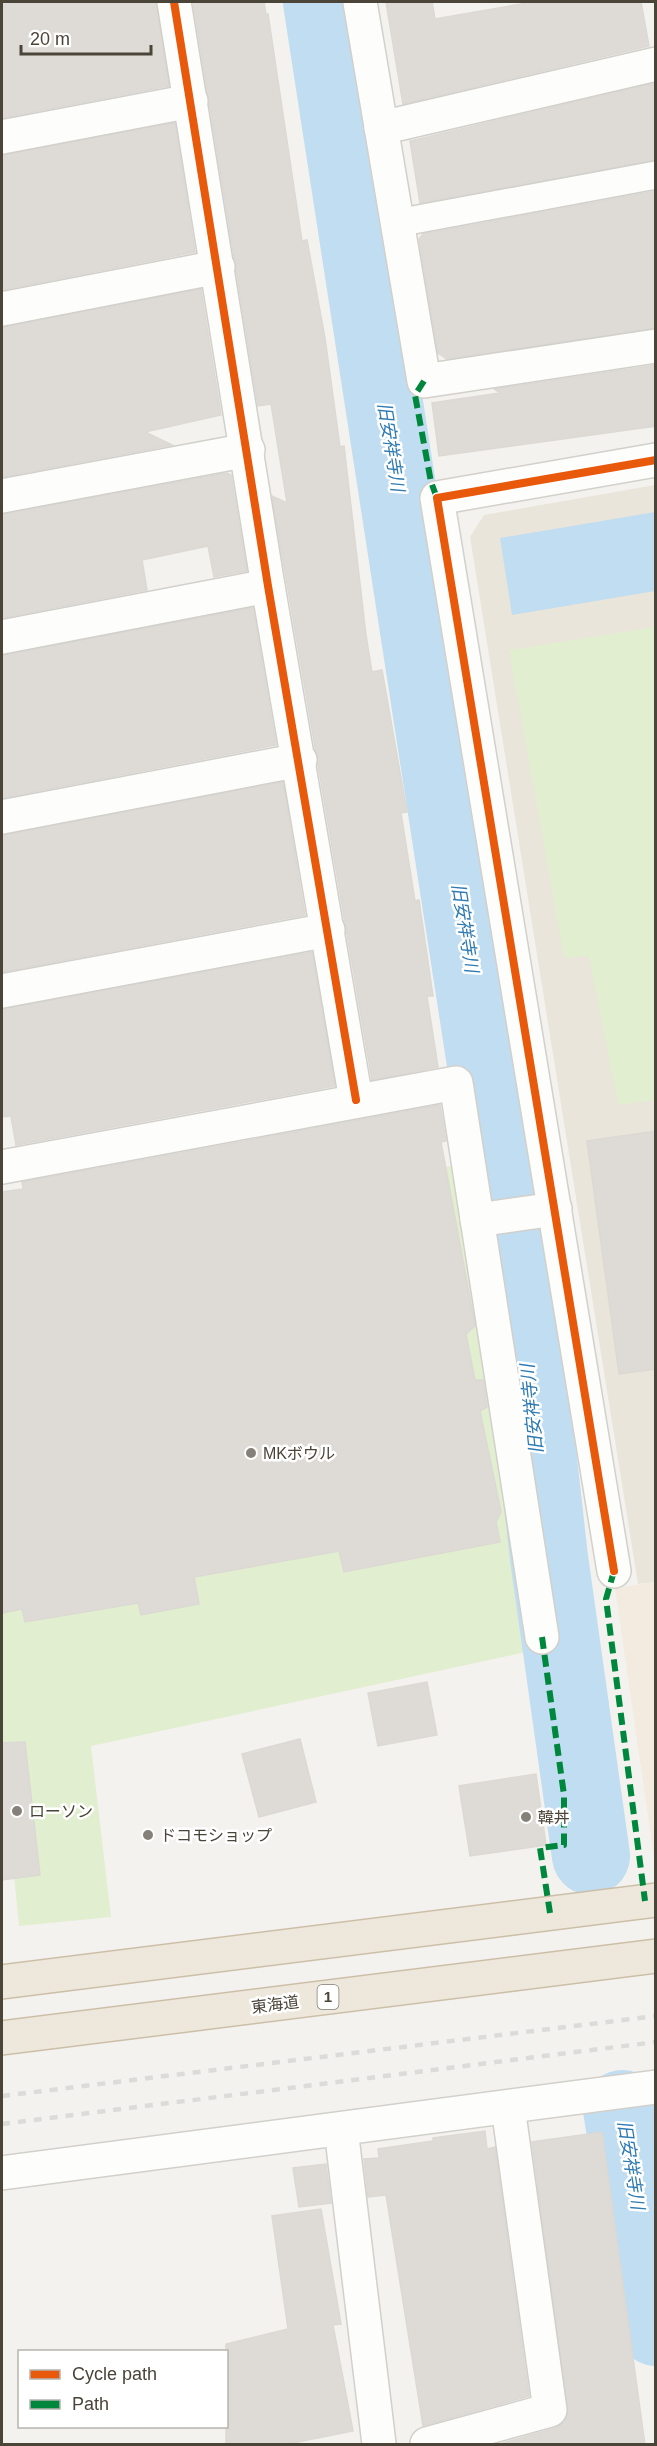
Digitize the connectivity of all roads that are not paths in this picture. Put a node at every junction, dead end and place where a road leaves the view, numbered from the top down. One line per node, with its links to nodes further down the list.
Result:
1 (174, 2): 4 (street)
2 (360, 2): 5 (street)
3 (656, 64): 5 (street)
4 (191, 101): 6 (street); 9 (street)
5 (381, 128): 8 (street)
6 (2, 137)
7 (656, 175): 8 (lane)
8 (397, 223): 11 (street)
9 (218, 267): 10 (street); 12 (street)
10 (2, 309)
11 (656, 346)
12 (248, 450): 14 (street); 15 (street)
13 (656, 460): 23 (street)
14 (2, 496)
15 (268, 586): 16 (street); 17 (street)
16 (2, 637)
17 (300, 760): 18 (street); 19 (street)
18 (2, 818)
19 (328, 930): 20 (street); 21 (street)
20 (2, 991)
21 (356, 1100): 22 (street); 24 (street)
22 (2, 1167)
23 (555, 1209): 24 (street); 25 (street)
24 (477, 1220): 26 (street)
25 (614, 1571)
26 (542, 1637)
27 (656, 1900): 29 (highway)
28 (656, 1956): 30 (highway, 東海道 / 1)
29 (2, 1982)
30 (2, 2038)
31 (656, 2087): 32 (street)
32 (508, 2107): 33 (street); 36 (street)
33 (340, 2130): 34 (street); 35 (street)
34 (2, 2173)
35 (379, 2445)
36 (427, 2445)

